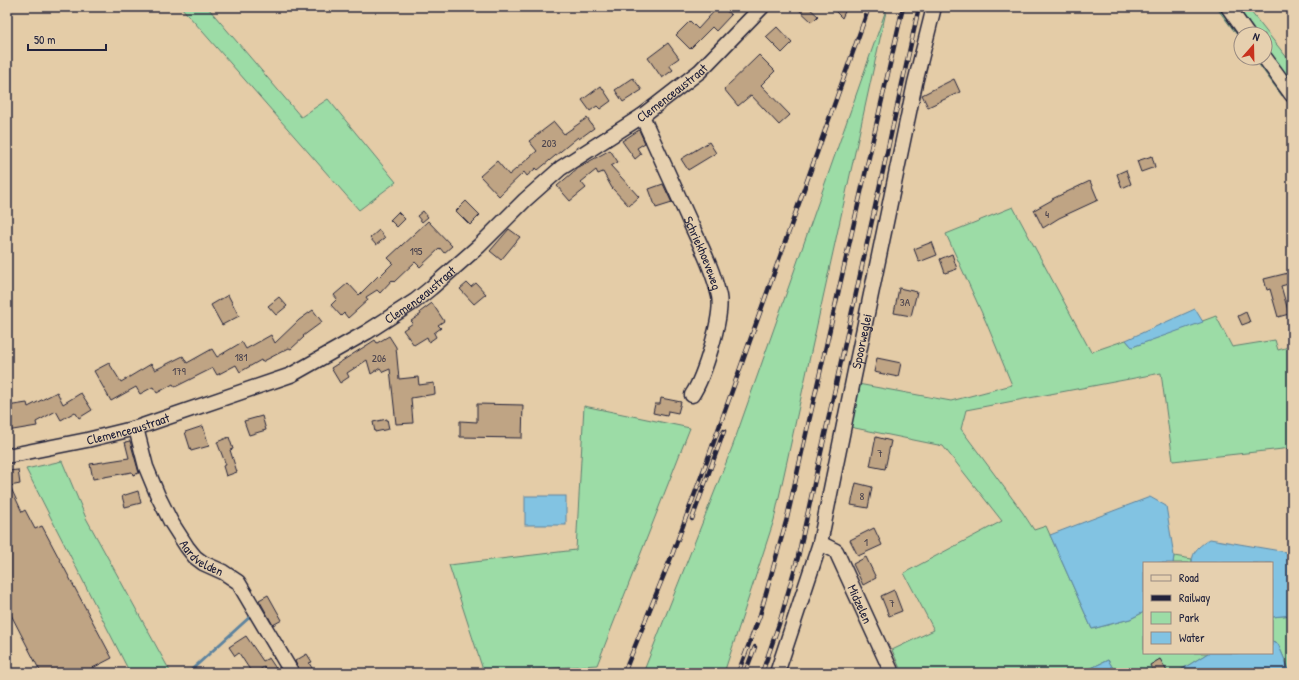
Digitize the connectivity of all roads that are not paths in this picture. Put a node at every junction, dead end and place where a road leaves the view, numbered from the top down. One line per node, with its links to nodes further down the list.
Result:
1 (762, 7): 7 (street, Clemenceaustraat)
2 (934, 7): 11 (street, Spoorweglei)
3 (1228, 7): 4 (street)
4 (1241, 26)
5 (1271, 66): 6 (street)
6 (1292, 95)
7 (642, 116): 8 (street, Schriekhoeveweg); 9 (street, Clemenceaustraat)
8 (692, 395)
9 (136, 428): 10 (street, Clemenceaustraat); 12 (street, Aardvelden)
10 (7, 456)
11 (820, 543): 13 (street, Spoorweglei); 14 (street, Midzelen)
12 (292, 673)
13 (777, 673)
14 (892, 673)

